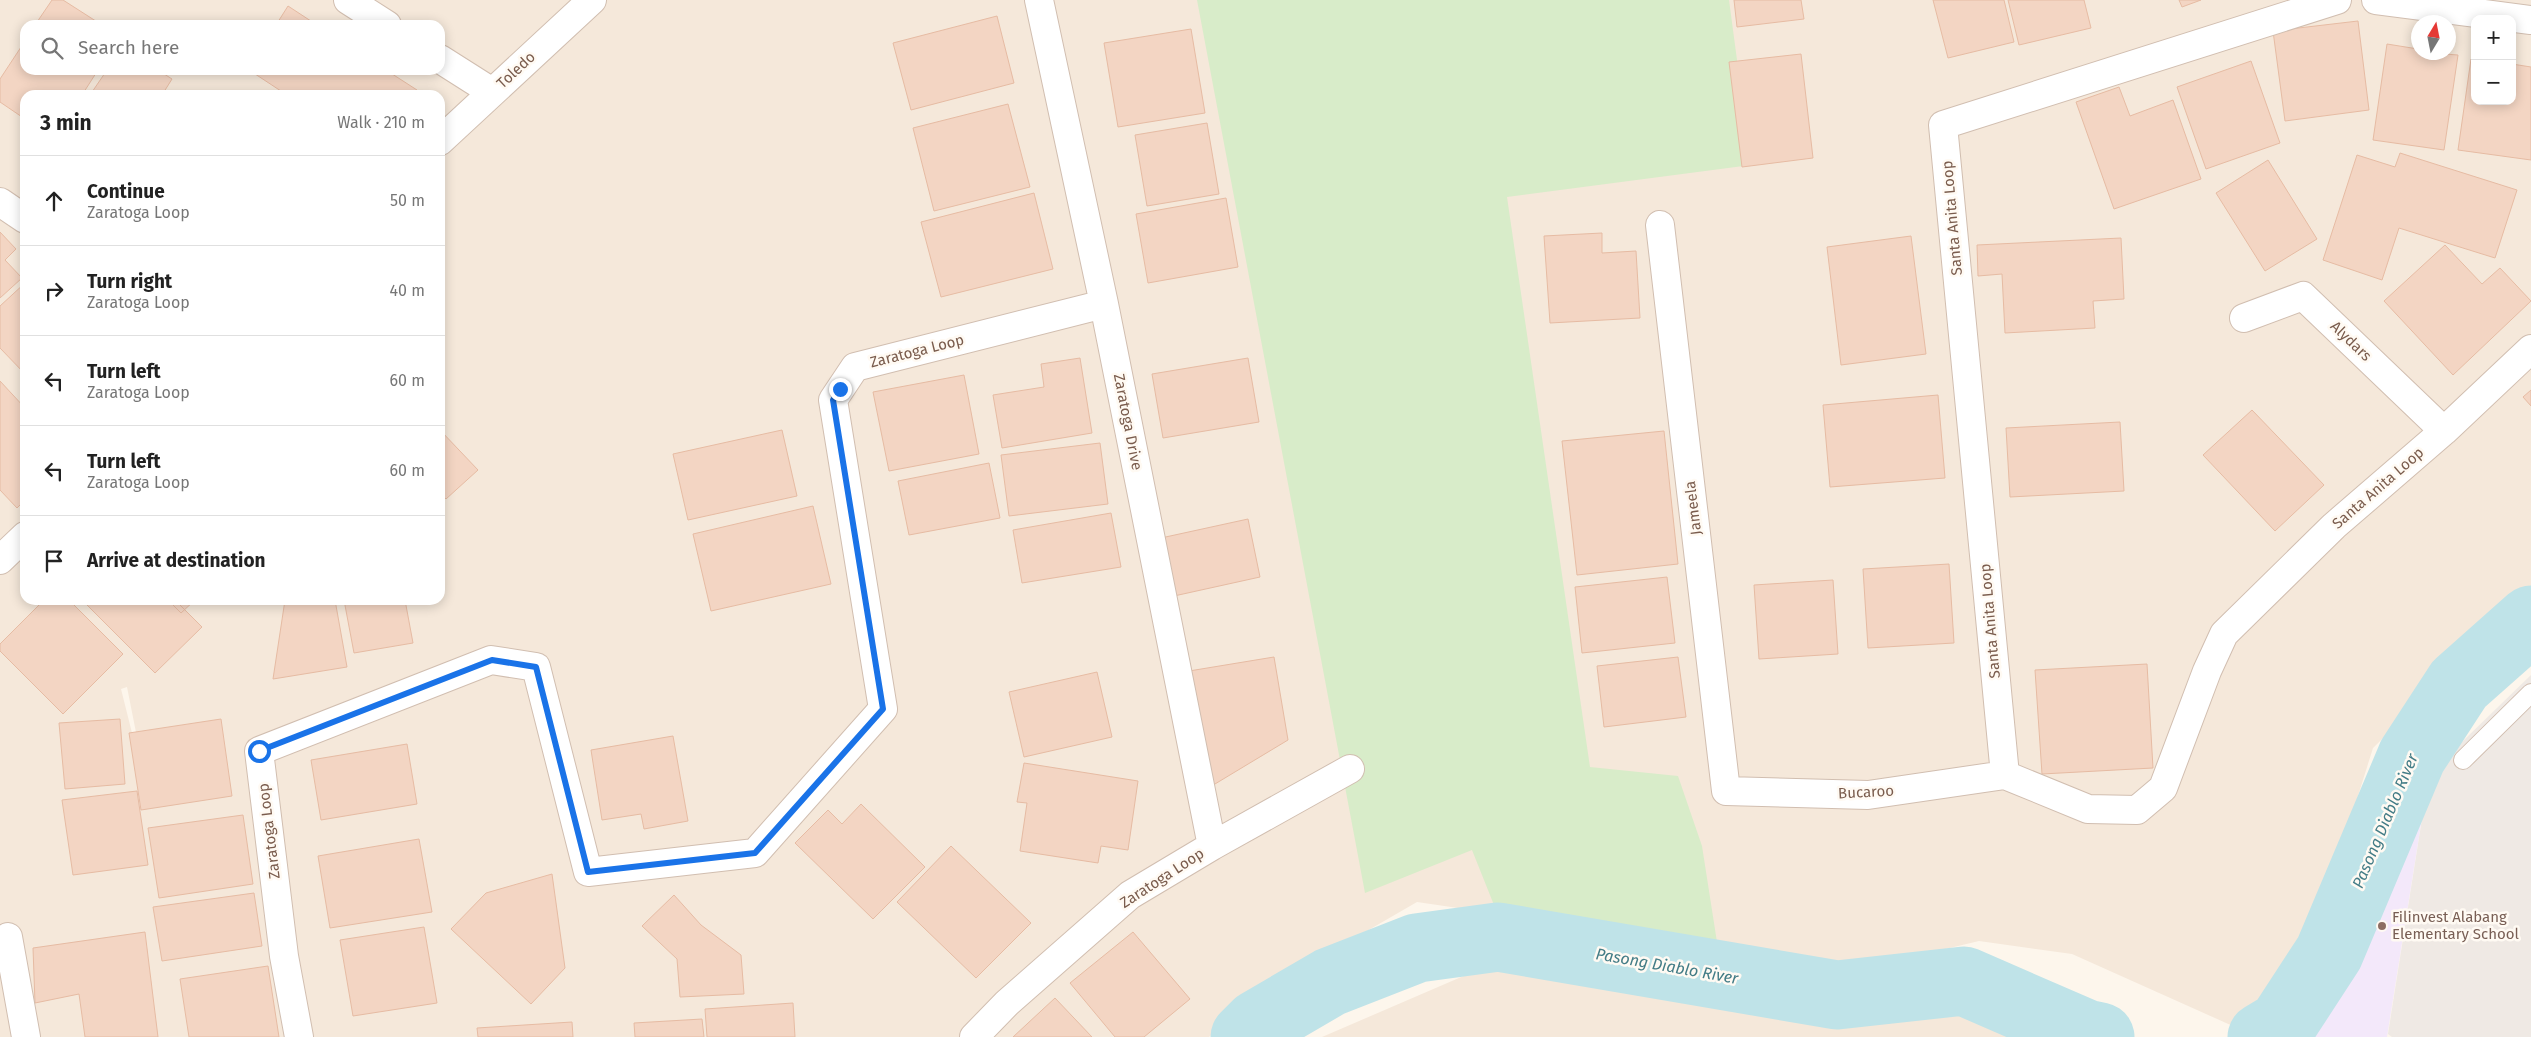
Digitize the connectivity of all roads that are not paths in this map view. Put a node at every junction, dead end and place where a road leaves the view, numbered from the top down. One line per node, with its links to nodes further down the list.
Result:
1 (348, 0): 6 (street)
2 (592, 0): 9 (street, Toledo)
3 (1039, 0): 14 (street, Zaratoga Drive)
4 (2337, 0): 23 (street, Santa Anita Loop)
5 (2376, 0): 7 (street)
6 (379, 20)
7 (2531, 20)
8 (445, 62): 9 (street)
9 (492, 92): 10 (street, Toledo)
10 (445, 136)
11 (0, 202): 12 (street)
12 (20, 216)
13 (1660, 225): 24 (street, Jameela)
14 (1104, 304): 25 (street, Zaratoga Drive); 28 (street, Zaratoga Loop)
15 (2244, 318): 17 (street, Alydars)
16 (2531, 349): 17 (street, Santa Anita Loop)
17 (2444, 431): 23 (street, Santa Anita Loop)
18 (20, 541): 19 (street)
19 (0, 560)
20 (2531, 693): 21 (lane)
21 (2463, 760)
22 (1350, 769): 25 (street, Zaratoga Loop)
23 (2005, 775): 24 (street, Bucaroo)
24 (1726, 791)
25 (1212, 846): 29 (street, Zaratoga Loop)
26 (8, 937): 27 (street)
27 (26, 1037)
28 (299, 1037)
29 (974, 1037)

